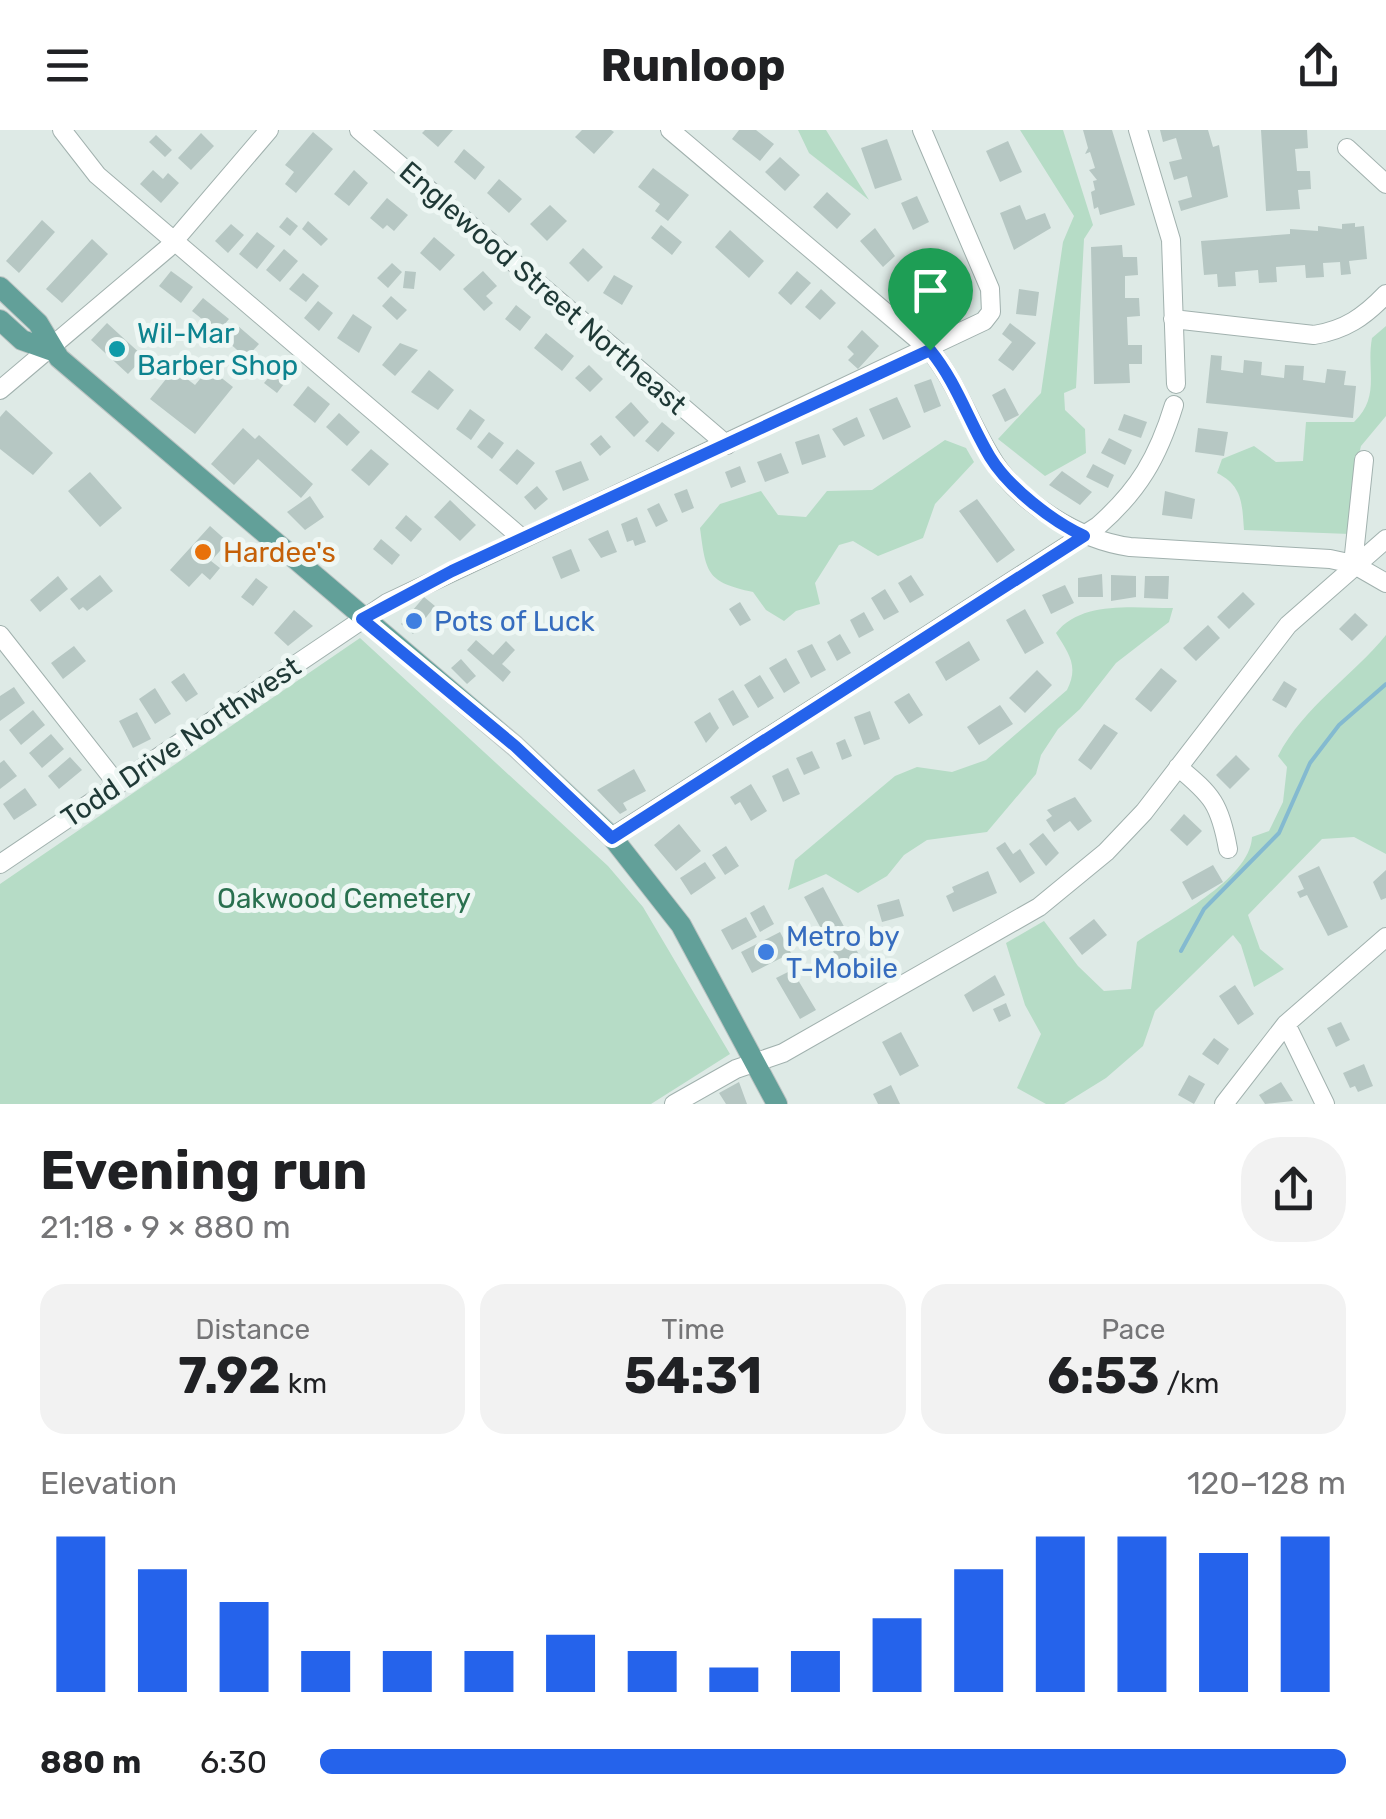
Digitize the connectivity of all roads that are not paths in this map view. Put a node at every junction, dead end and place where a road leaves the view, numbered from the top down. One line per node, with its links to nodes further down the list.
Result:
1 (62, 130): 9 (street)
2 (270, 130): 9 (street)
3 (359, 130): 19 (street, Englewood Street Northeast)
4 (670, 130): 15 (street)
5 (922, 130): 15 (street, Todd Drive Northwest)
6 (1138, 130): 12 (street)
7 (1346, 148): 8 (street)
8 (1386, 184)
9 (176, 240): 14 (street); 22 (street)
10 (0, 287): 14 (main road)
11 (1386, 294): 12 (street)
12 (1173, 319): 16 (street)
13 (0, 320): 14 (main road)
14 (50, 350): 17 (street); 26 (main road)
15 (930, 350): 19 (street, Todd Drive Northwest); 21 (street)
16 (1176, 384)
17 (0, 390)
18 (1174, 405): 21 (street)
19 (727, 446): 22 (street, Todd Drive Northwest)
20 (1364, 460): 24 (street)
21 (1084, 536): 24 (street); 30 (street)
22 (523, 539): 26 (street, Todd Drive Northwest)
23 (1386, 539): 24 (street)
24 (1353, 564): 25 (street); 28 (street)
25 (1386, 583)
26 (362, 619): 29 (street, Todd Drive Northwest); 30 (main road)
27 (0, 635): 29 (street)
28 (1178, 766): 31 (street); 35 (street)
29 (118, 785): 32 (street, Todd Drive Northwest)
30 (612, 838): 35 (main road)
31 (1228, 848)
32 (2, 860)
33 (1386, 937): 34 (street)
34 (1286, 1024): 38 (street); 39 (street)
35 (755, 1062): 36 (street); 37 (main road)
36 (674, 1104)
37 (777, 1104)
38 (1224, 1104)
39 (1324, 1104)

